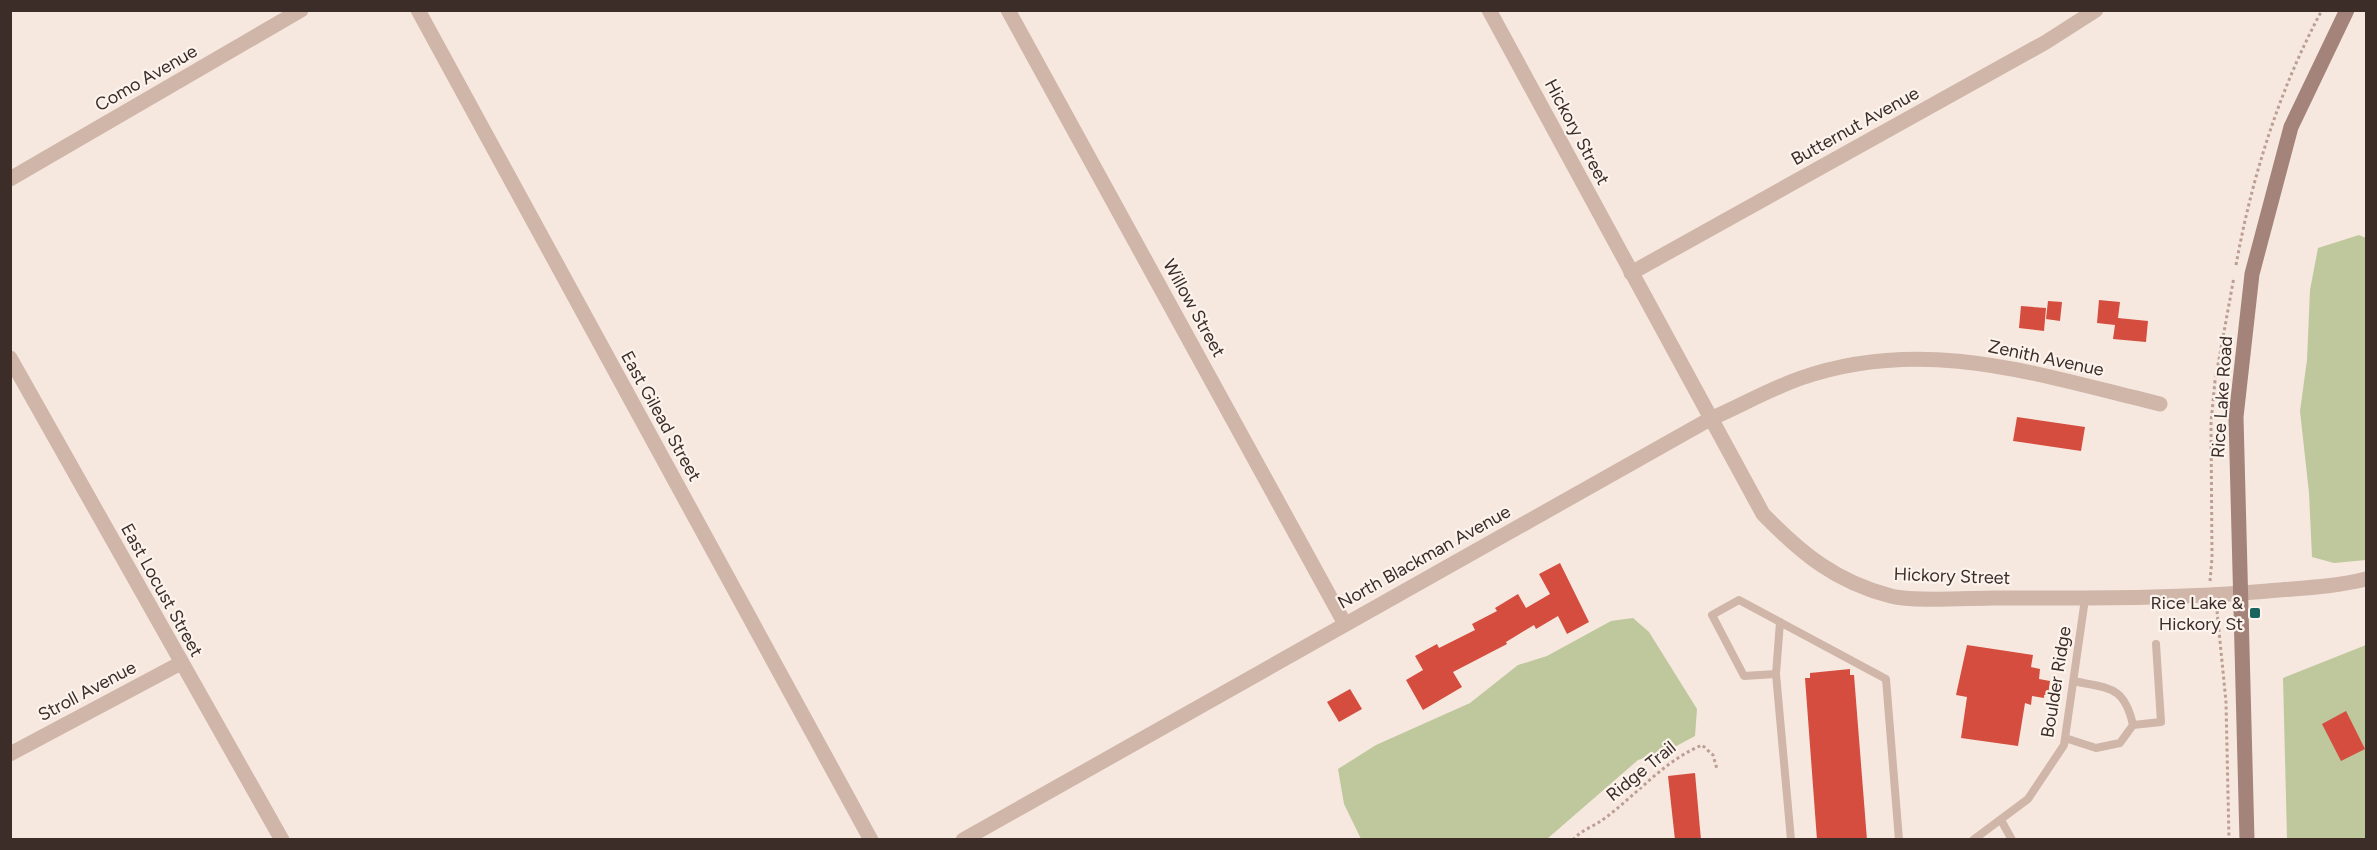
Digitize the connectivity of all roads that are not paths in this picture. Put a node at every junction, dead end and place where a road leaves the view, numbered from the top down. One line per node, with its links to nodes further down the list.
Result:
1 (301, 10): 7 (street, Como Avenue)
2 (418, 10): 29 (street, East Gilead Street)
3 (1008, 10): 17 (street, Willow Street)
4 (1489, 10): 8 (street, Hickory Street)
5 (2096, 10): 8 (street, Butternut Avenue)
6 (2347, 10): 14 (main road, Rice Lake Road)
7 (10, 179)
8 (1631, 273): 12 (street, Hickory Street)
9 (1923, 357): 11 (street, Zenith Avenue); 12 (street, North Blackman Avenue)
10 (10, 358): 19 (street, East Locust Street)
11 (2160, 404)
12 (1710, 420): 15 (street, Hickory Street); 17 (street, North Blackman Avenue)
13 (2367, 579): 14 (street, Hickory Street)
14 (2239, 594): 15 (street, Hickory Street); 35 (main road, Rice Lake Road)
15 (2085, 599): 20 (lane, Boulder Ridge)
16 (1780, 622): 21 (lane); 21 (lane); 32 (lane)
17 (1345, 624): 30 (street, North Blackman Avenue)
18 (2156, 644): 24 (lane)
19 (181, 663): 26 (street, Stroll Avenue); 28 (street, East Locust Street)
20 (2076, 668): 22 (lane, Boulder Ridge); 23 (lane)
21 (1776, 674): 31 (lane)
22 (2074, 681): 23 (lane); 25 (lane, Boulder Ridge)
23 (2089, 684): 24 (lane)
24 (2133, 725): 25 (lane)
25 (2065, 738): 27 (lane, Boulder Ridge)
26 (10, 754)
27 (2001, 820): 33 (lane, Boulder Ridge); 34 (lane)
28 (282, 840)
29 (871, 840)
30 (963, 840)
31 (1791, 840)
32 (1899, 840)
33 (1973, 840)
34 (2012, 840)
35 (2247, 840)

